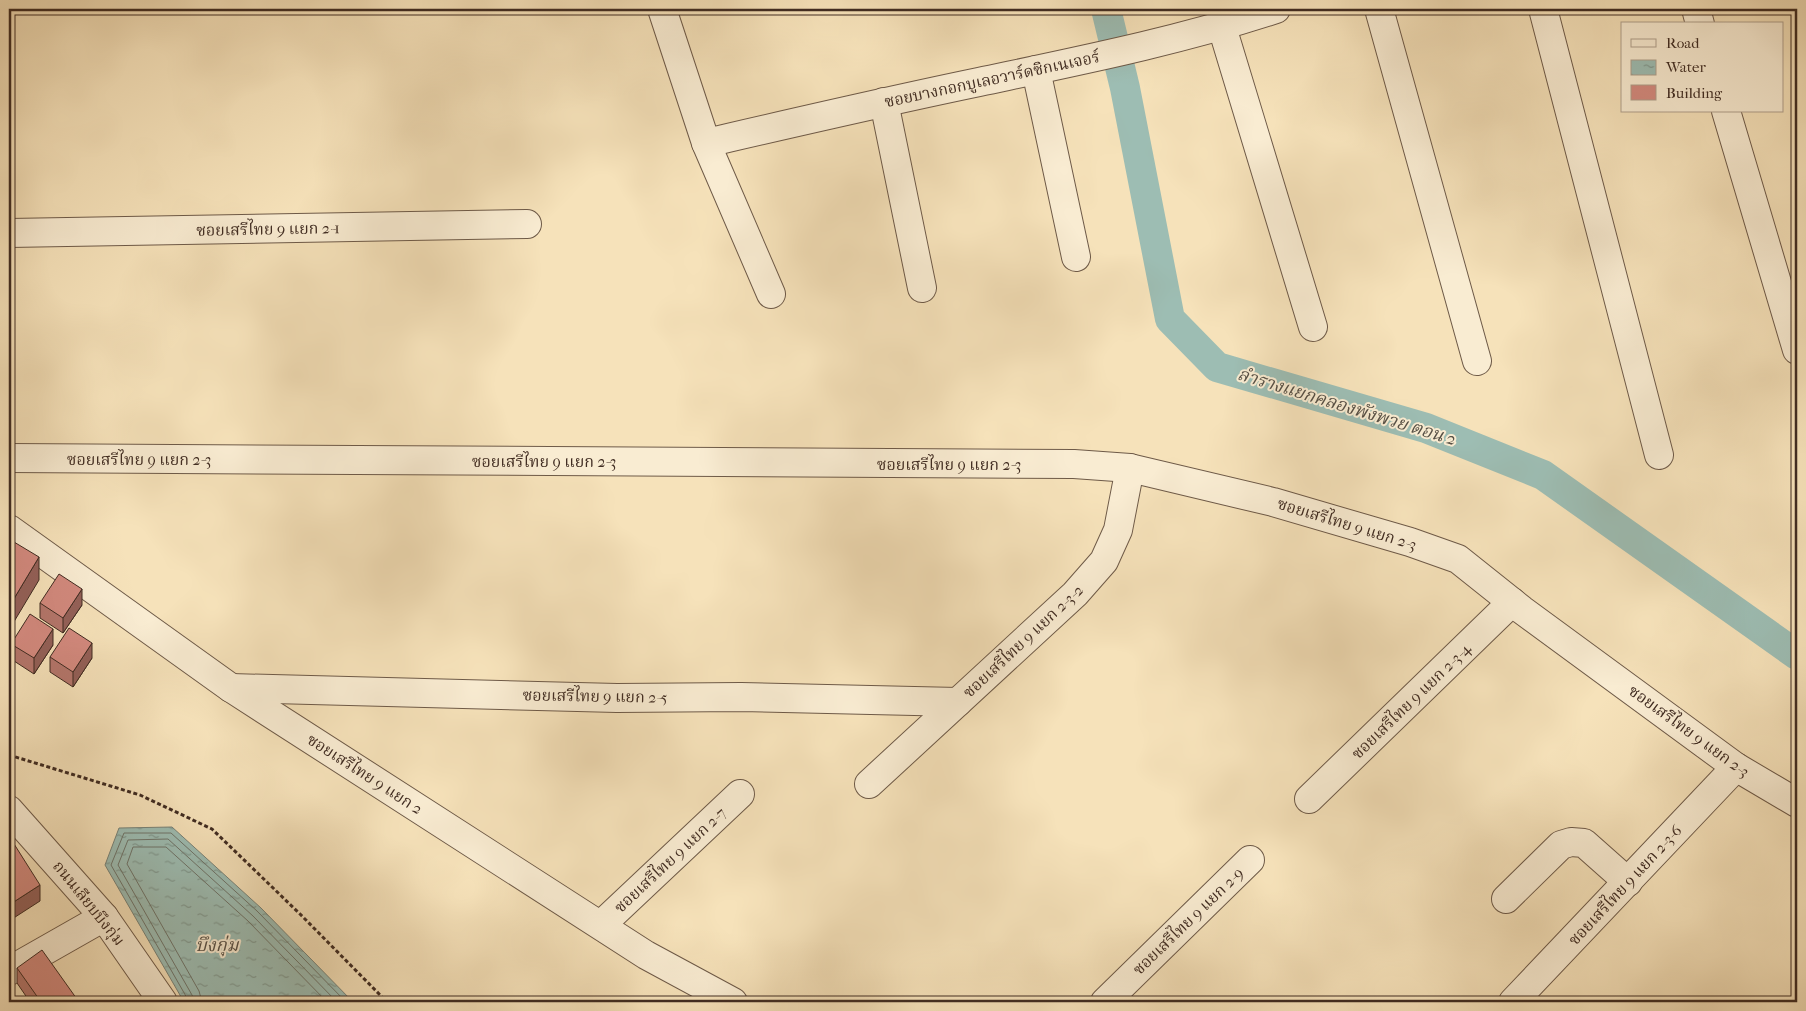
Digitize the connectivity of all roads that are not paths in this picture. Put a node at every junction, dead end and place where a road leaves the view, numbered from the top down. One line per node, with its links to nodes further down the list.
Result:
1 (662, 9): 11 (street)
2 (1276, 9): 7 (street, ซอยบางกอกบูเลอวาร์ดซิกเนเจอร์)
3 (1379, 9): 19 (street)
4 (1543, 9): 20 (street)
5 (1696, 9): 6 (street)
6 (1699, 22)
7 (1222, 27): 8 (street, ซอยบางกอกบูเลอวาร์ดซิกเนเจอร์); 17 (street)
8 (1036, 70): 9 (street, ซอยบางกอกบูเลอวาร์ดซิกเนเจอร์); 14 (street)
9 (884, 102): 11 (street, ซอยบางกอกบูเลอวาร์ดซิกเนเจอร์); 15 (street)
10 (1726, 112): 18 (street)
11 (706, 143): 16 (street)
12 (527, 224): 13 (street, ซอยเสรีไทย 9 แยก 2-1)
13 (9, 234)
14 (1076, 257)
15 (922, 288)
16 (771, 294)
17 (1313, 327)
18 (1797, 350)
19 (1477, 361)
20 (1659, 455)
21 (9, 458): 22 (street, ซอยเสรีไทย 9 แยก 2-3)
22 (1130, 468): 24 (street, ซอยเสรีไทย 9 แยก 2-3); 26 (street, ซอยเสรีไทย 9 แยก 2-3-2)
23 (9, 528): 25 (street, ซอยเสรีไทย 9 แยก 2)
24 (1512, 602): 27 (street, ซอยเสรีไทย 9 แยก 2-3); 30 (street, ซอยเสรีไทย 9 แยก 2-3-4)
25 (231, 688): 26 (street, ซอยเสรีไทย 9 แยก 2-5); 37 (street, ซอยเสรีไทย 9 แยก 2)
26 (958, 702): 28 (street, ซอยเสรีไทย 9 แยก 2-3-2)
27 (1736, 767): 31 (street, ซอยเสรีไทย 9 แยก 2-3); 34 (street, ซอยเสรีไทย 9 แยก 2-3-6)
28 (869, 784)
29 (740, 794): 37 (street, ซอยเสรีไทย 9 แยก 2-7)
30 (1309, 799)
31 (1797, 803)
32 (9, 810): 36 (street, ถนนเลียบบึงกุ่ม)
33 (1250, 860): 41 (street, ซอยเสรีไทย 9 แยก 2-9)
34 (1628, 882): 35 (street); 42 (street, ซอยเสรีไทย 9 แยก 2-3-6)
35 (1506, 898)
36 (104, 917): 38 (street); 39 (street, ถนนเลียบบึงกุ่ม)
37 (601, 925): 40 (street, ซอยเสรีไทย 9 แยก 2)
38 (9, 971)
39 (163, 1002)
40 (733, 1002)
41 (1105, 1002)
42 (1513, 1002)

